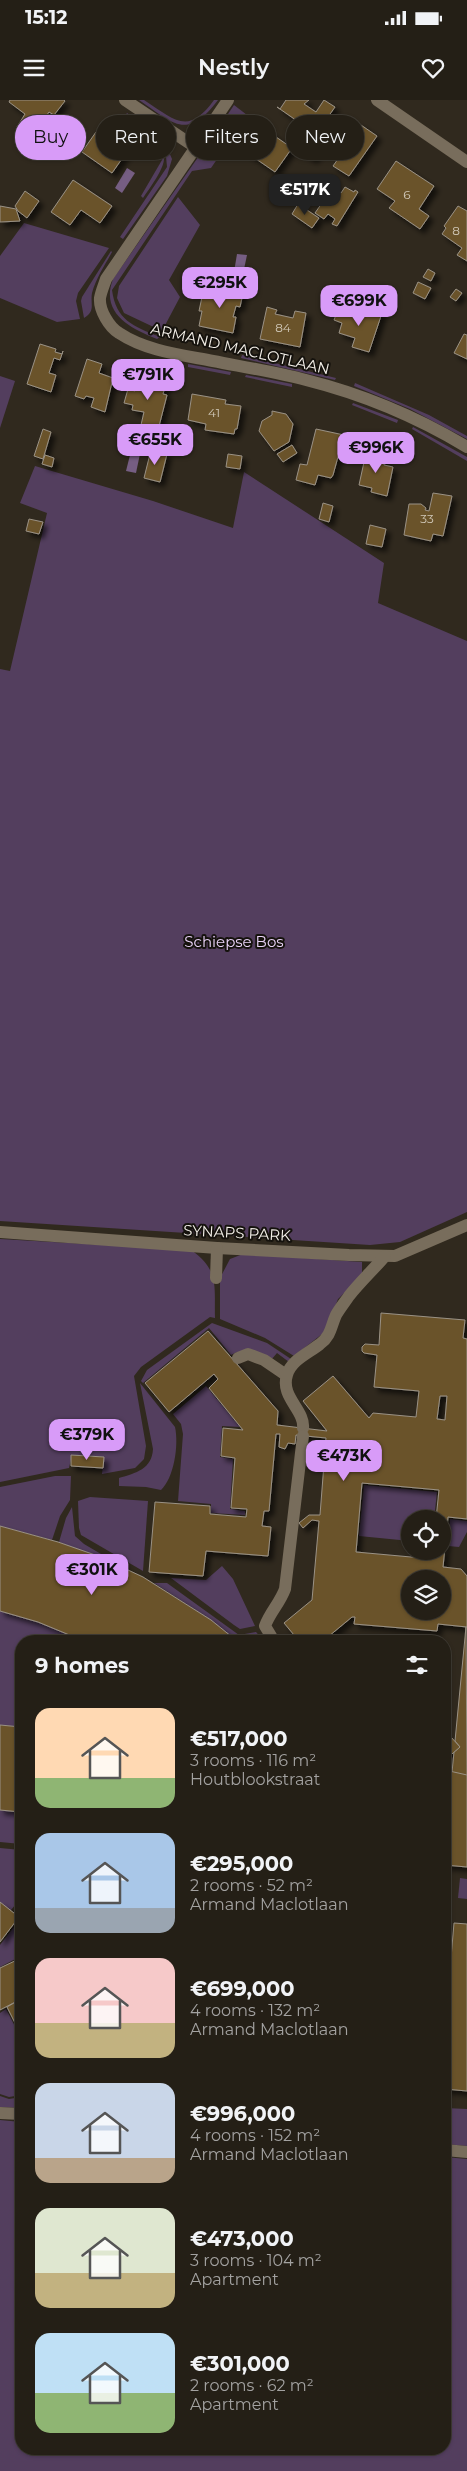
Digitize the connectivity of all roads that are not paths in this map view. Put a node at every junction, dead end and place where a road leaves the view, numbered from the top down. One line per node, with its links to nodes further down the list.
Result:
1 (125, 100): 5 (street)
2 (228, 100): 4 (street, ARMAND MACLOTLAAN)
3 (377, 100): 7 (street)
4 (217, 115)
5 (186, 141)
6 (186, 160): 8 (street, ARMAND MACLOTLAAN)
7 (467, 162)
8 (467, 446)
9 (467, 1225): 12 (street, SYNAPS PARK)
10 (0, 1232): 11 (street, SYNAPS PARK)
11 (217, 1248): 12 (street, SYNAPS PARK); 13 (street)
12 (385, 1256): 15 (street)
13 (216, 1278)
14 (238, 1358): 15 (street)
15 (286, 1375): 16 (street)
16 (270, 1635)
17 (0, 2113): 18 (street)
18 (15, 2114)
19 (451, 2151): 20 (street)
20 (467, 2152)

